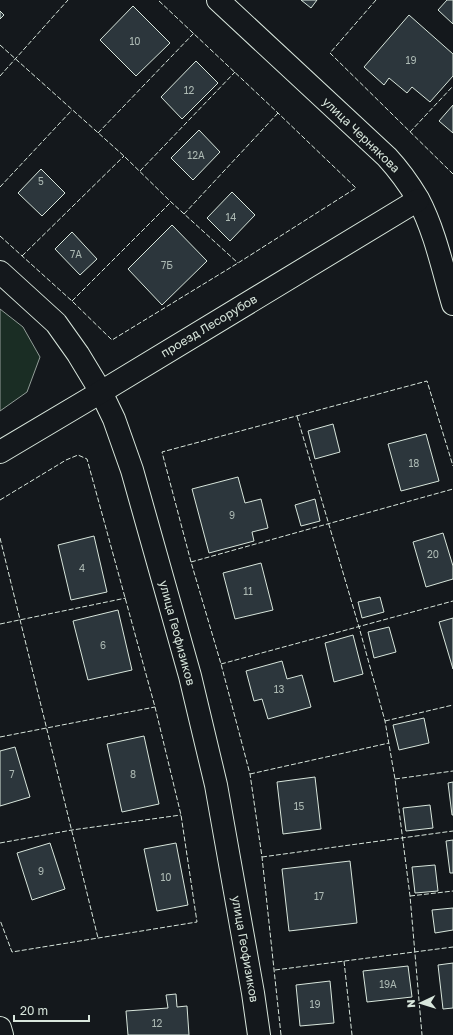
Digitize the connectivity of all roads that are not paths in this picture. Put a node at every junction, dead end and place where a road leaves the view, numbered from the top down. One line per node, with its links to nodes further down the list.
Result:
1 (218, 0): 2 (street, улица Чернякова)
2 (418, 200): 4 (street, улица Чернякова); 5 (street, проезд Лесорубов)
3 (0, 272): 5 (street, улица Геофизиков)
4 (453, 304)
5 (101, 392): 6 (street, проезд Лесорубов); 9 (street, улица Геофизиков)
6 (0, 452)
7 (0, 1028): 8 (street)
8 (2, 1035)
9 (259, 1035)

